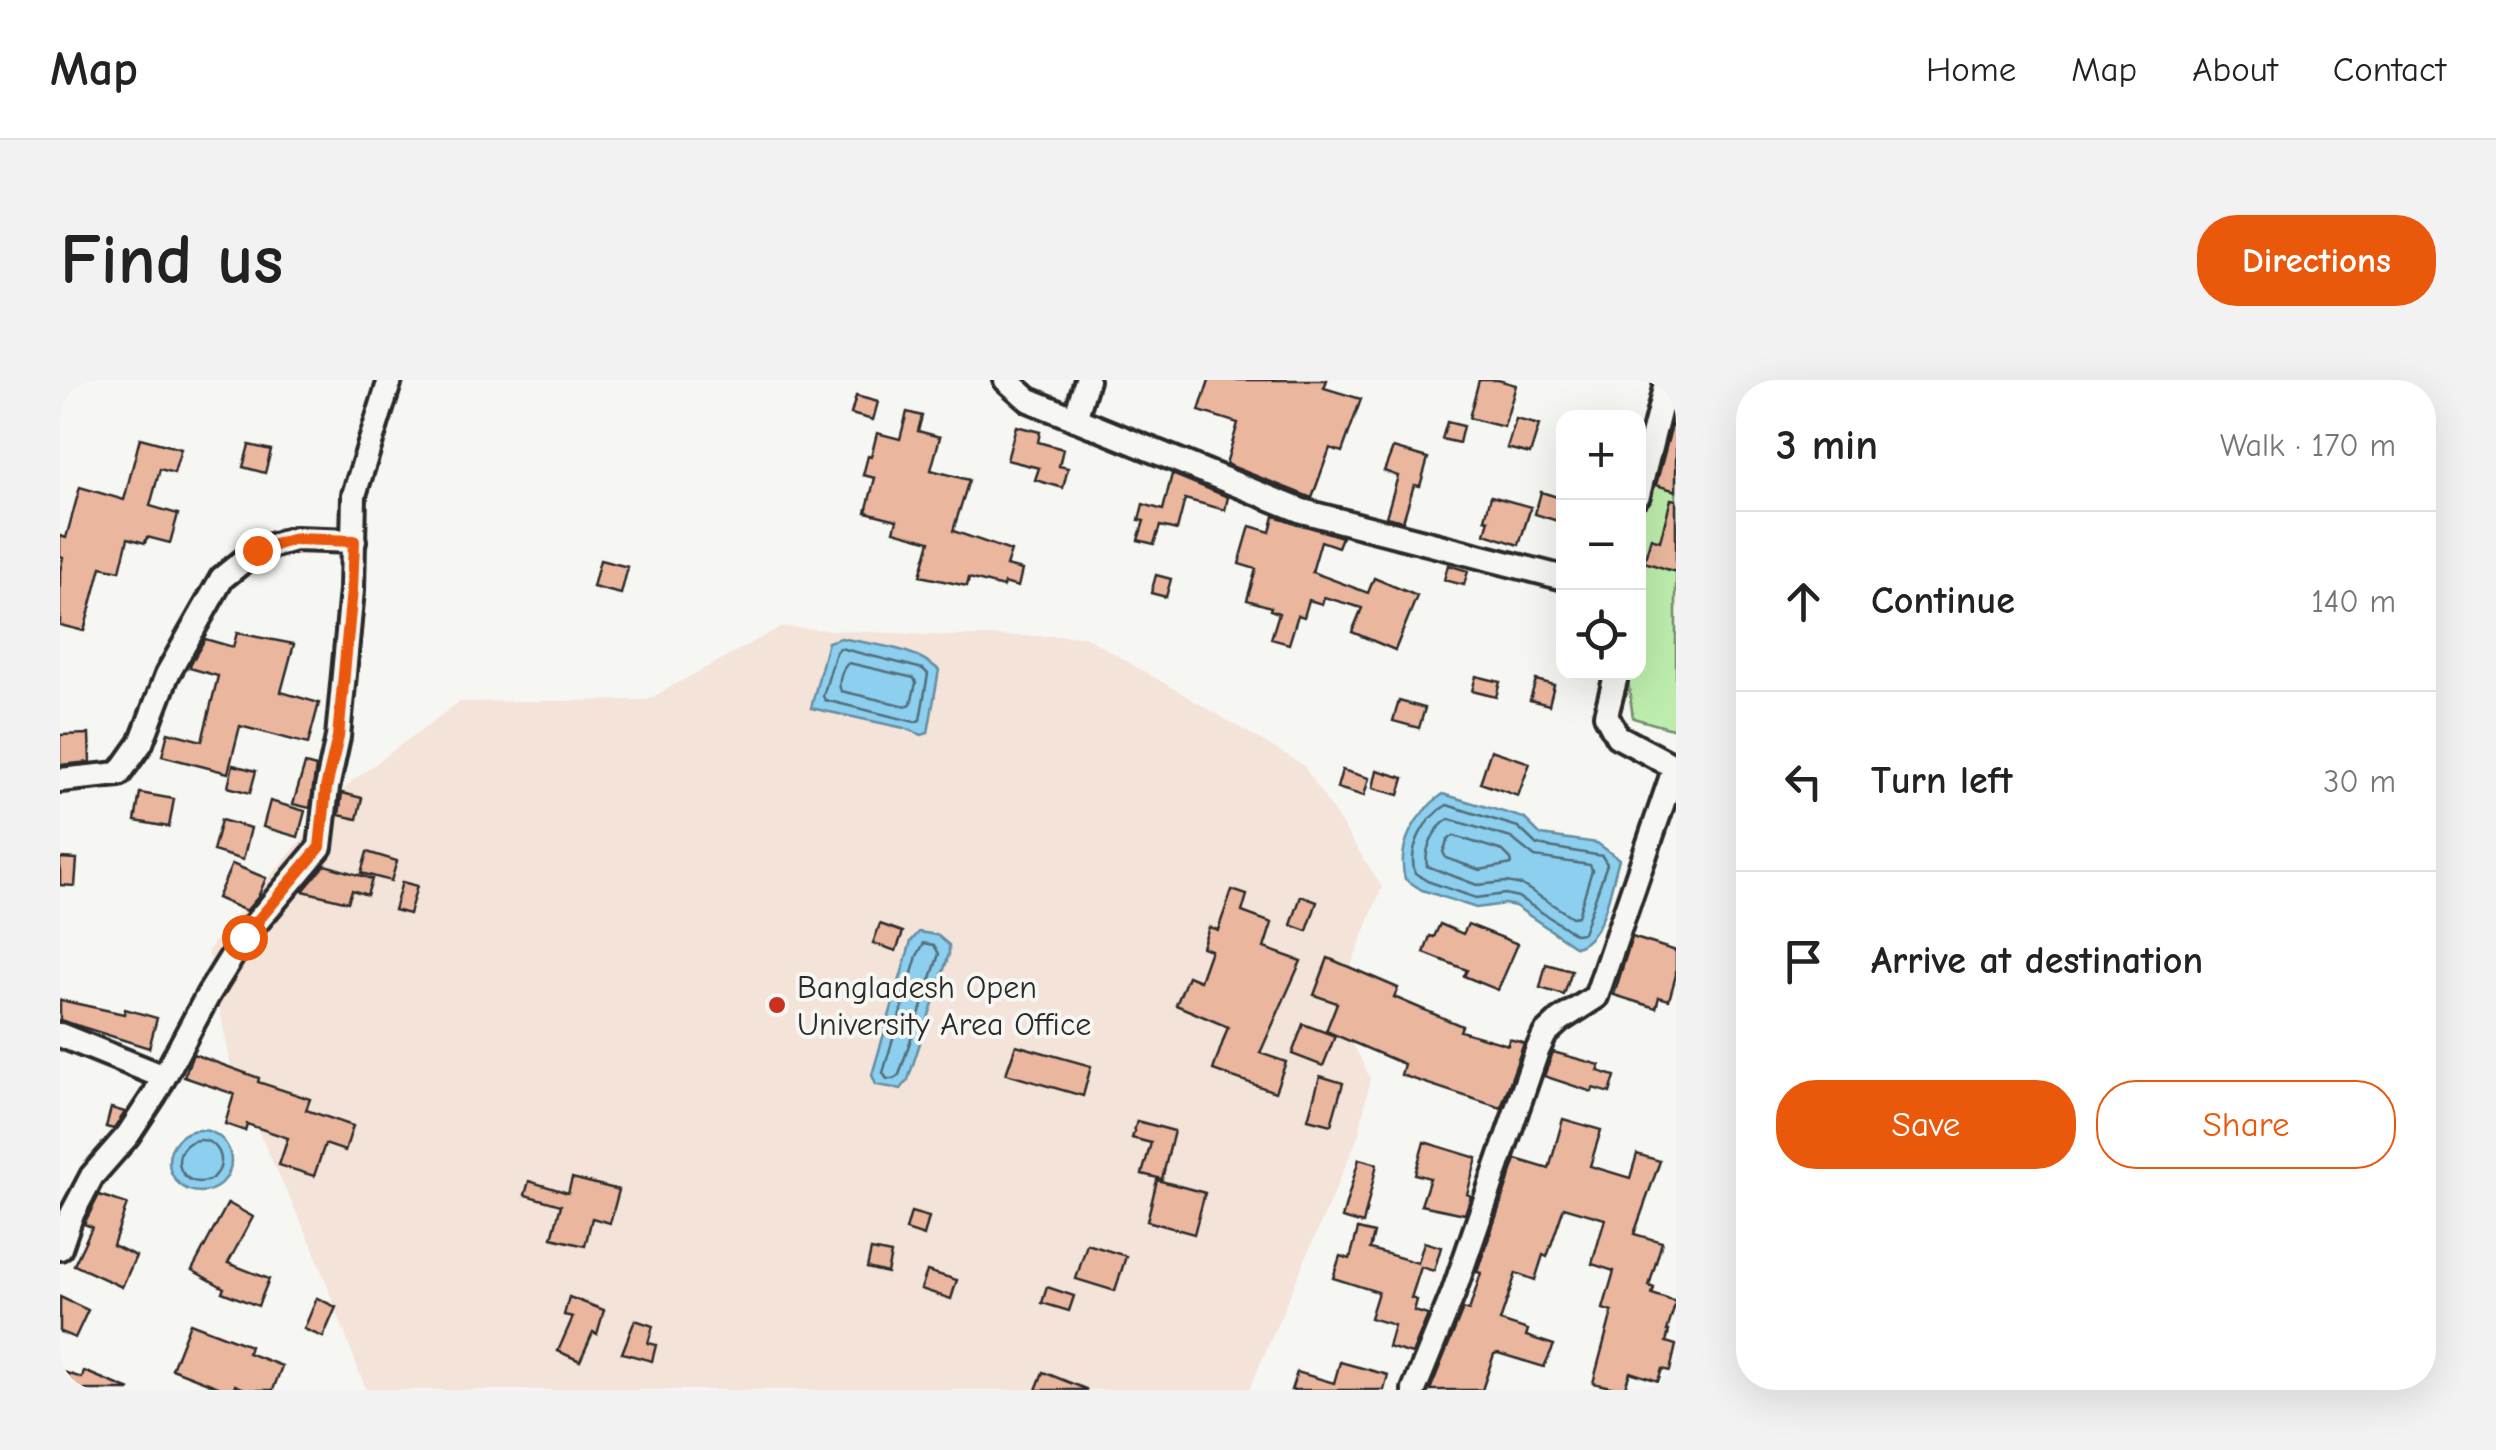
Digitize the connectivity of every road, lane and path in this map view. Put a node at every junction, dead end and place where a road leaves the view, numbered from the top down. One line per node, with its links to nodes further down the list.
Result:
1 (390, 380): 7 (street)
2 (1006, 380): 5 (street)
3 (1088, 380): 5 (street)
4 (1667, 380): 6 (street)
5 (1075, 419): 8 (street)
6 (1646, 463)
7 (354, 541): 11 (street); 13 (street)
8 (1556, 576)
9 (1615, 680): 10 (street)
10 (1675, 767): 15 (street)
11 (60, 780)
12 (60, 1035): 13 (street)
13 (164, 1077): 14 (street)
14 (60, 1248)
15 (1414, 1390)

